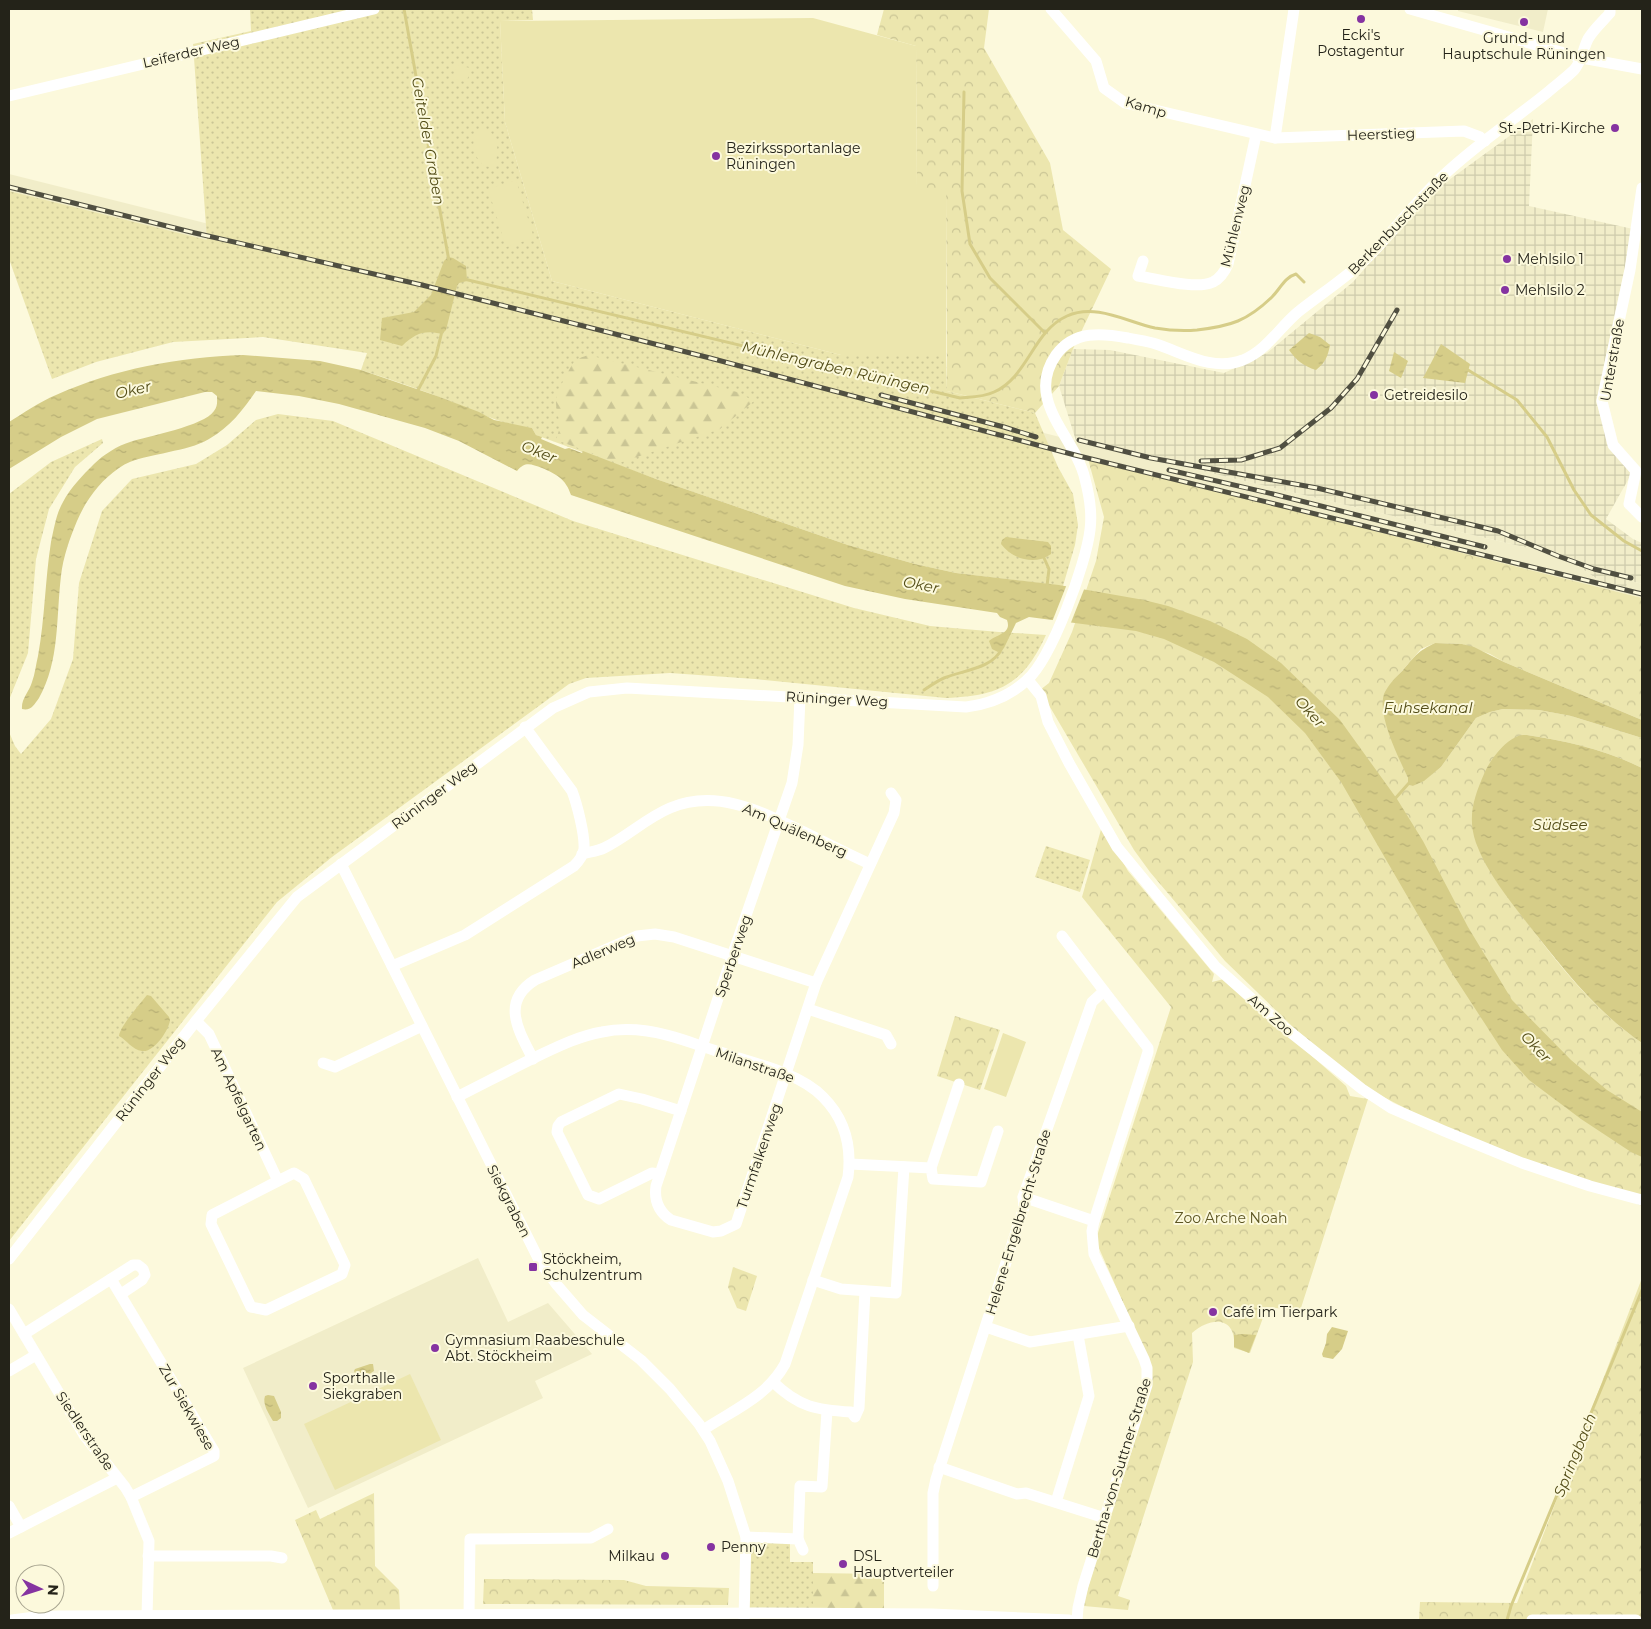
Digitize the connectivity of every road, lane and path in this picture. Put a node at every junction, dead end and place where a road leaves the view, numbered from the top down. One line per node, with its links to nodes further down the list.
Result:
1 (374, 9): 8 (street, Leiferder Weg)
2 (1051, 9): 9 (street, Kamp)
3 (1294, 9): 10 (street)
4 (1410, 9): 6 (street)
5 (1614, 10): 6 (street)
6 (1582, 58): 7 (street); 11 (street, Berkenbuschstraße)
7 (1642, 69)
8 (9, 96)
9 (1256, 135): 10 (street, Heerstieg); 13 (street, Mühlenweg)
10 (1275, 138): 11 (street, Heerstieg)
11 (1485, 141): 15 (street, Berkenbuschstraße)
12 (1642, 188): 14 (street, Unterstraße)
13 (1143, 261)
14 (1642, 517)
15 (1028, 680): 16 (street, Rüninger Weg); 46 (street, Am Zoo)
16 (800, 698): 17 (street, Rüninger Weg); 19 (street, Sperberweg)
17 (526, 727): 20 (street); 21 (street, Rüninger Weg)
18 (892, 793): 22 (street, Turmfalkenweg)
19 (780, 820): 20 (street, Am Quälenberg); 22 (street, Am Quälenberg); 24 (street, Sperberweg)
20 (582, 854): 25 (street, Am Quälenberg)
21 (341, 864): 25 (street, Siekgraben); 29 (street, Rüninger Weg)
22 (870, 864): 26 (street, Turmfalkenweg)
23 (1062, 936): 27 (street)
24 (732, 956): 26 (street, Adlerweg); 32 (street, Sperberweg); 33 (street, Adlerweg)
25 (392, 966): 30 (street, Siekgraben)
26 (816, 983): 28 (street, Turmfalkenweg)
27 (1104, 991): 45 (street, Helene-Engelbrecht-Straße); 48 (street, Bertha-von-Suttner-Straße)
28 (808, 1009): 31 (street); 35 (street, Turmfalkenweg)
29 (196, 1021): 44 (street, Am Apfelgarten); 49 (street, Rüninger Weg)
30 (422, 1026): 34 (street); 37 (street, Siekgraben)
31 (891, 1044)
32 (702, 1046): 33 (street, Milanstraße); 35 (street, Milanstraße); 38 (street, Sperberweg)
33 (533, 1059): 37 (street, Milanstraße)
34 (323, 1063)
35 (787, 1074): 40 (street, Milanstraße); 47 (street, Turmfalkenweg)
36 (959, 1084): 42 (street)
37 (457, 1097): 63 (street, Siekgraben)
38 (681, 1111): 43 (street, Sperberweg); 43 (street)
39 (998, 1131): 42 (street)
40 (850, 1164): 41 (street); 51 (street, Milanstraße)
41 (904, 1167): 42 (street); 52 (street)
42 (931, 1168)
43 (660, 1174): 47 (street, Sperberweg)
44 (278, 1181): 44 (street)
45 (1023, 1197): 48 (street); 56 (street, Helene-Engelbrecht-Straße)
46 (1642, 1200)
47 (661, 1210)
48 (1094, 1220): 55 (street, Bertha-von-Suttner-Straße)
49 (9, 1259)
50 (111, 1279): 53 (street, Zur Siekwiese); 53 (street); 57 (street)
51 (813, 1280): 52 (street); 61 (street, Milanstraße)
52 (865, 1291): 62 (street)
53 (120, 1294): 66 (street, Zur Siekwiese)
54 (9, 1309): 57 (street, Siedlerstraße)
55 (1129, 1326): 58 (street); 69 (street, Bertha-von-Suttner-Straße)
56 (986, 1327): 58 (street); 64 (street, Helene-Engelbrecht-Straße)
57 (24, 1334): 59 (street, Siedlerstraße)
58 (1078, 1335): 67 (street)
59 (36, 1355): 60 (street); 65 (street, Siedlerstraße)
60 (9, 1371)
61 (773, 1382): 62 (street); 63 (street, Milanstraße)
62 (827, 1410): 74 (street)
63 (703, 1430): 73 (street, Siekgraben)
64 (940, 1467): 67 (street); 78 (street, Helene-Engelbrecht-Straße)
65 (117, 1478): 66 (street, Siedlerstraße); 70 (street)
66 (131, 1497): 76 (street, Siedlerstraße)
67 (1056, 1502): 69 (street)
68 (9, 1506): 70 (street)
69 (1105, 1518): 85 (street, Bertha-von-Suttner-Straße)
70 (21, 1527): 72 (street)
71 (608, 1529): 79 (street)
72 (9, 1533)
73 (746, 1537): 74 (street); 81 (street, Siekgraben)
74 (798, 1539): 75 (street)
75 (803, 1550)
76 (148, 1556): 77 (street); 80 (street, Siedlerstraße)
77 (282, 1558)
78 (933, 1586)
79 (469, 1615): 80 (street); 82 (street)
80 (147, 1616): 83 (street)
81 (745, 1616): 82 (street); 84 (street)
82 (614, 1617)
83 (12, 1620)
84 (1069, 1620)
85 (1077, 1620)
86 (1532, 1620): 87 (street)
87 (1636, 1620)

